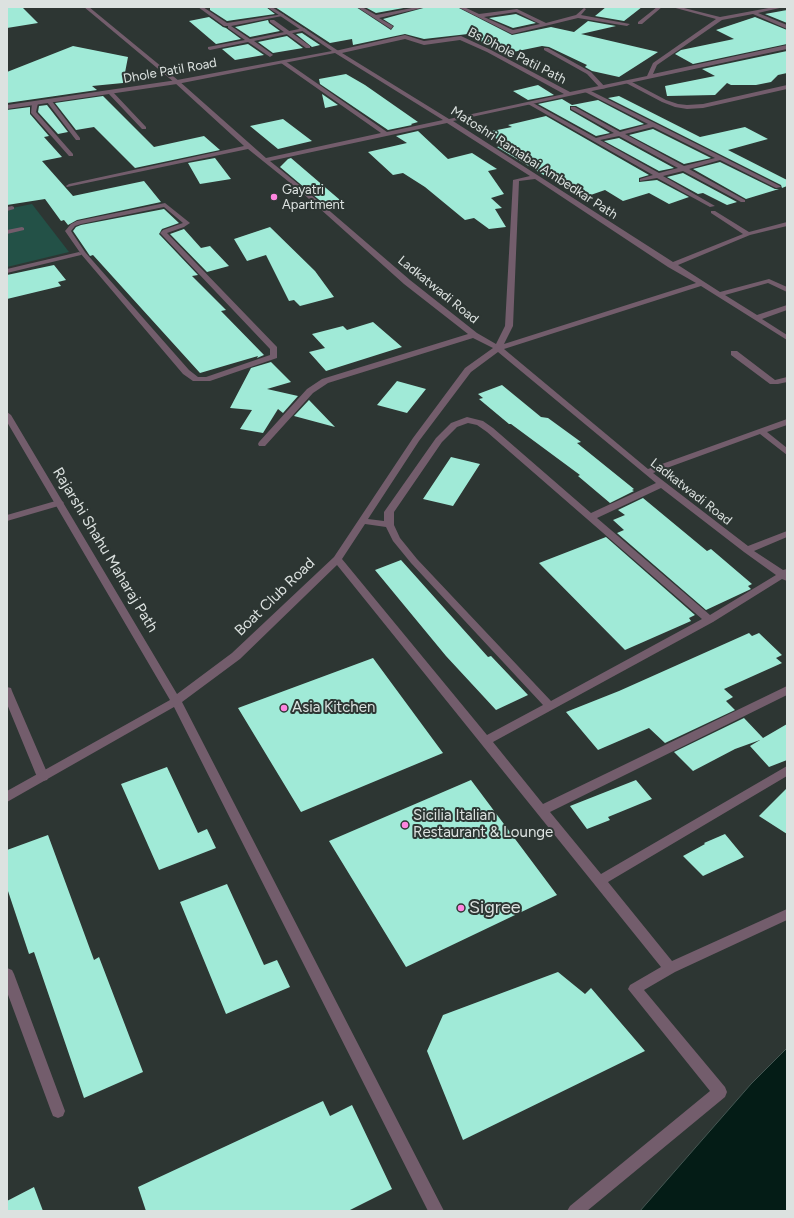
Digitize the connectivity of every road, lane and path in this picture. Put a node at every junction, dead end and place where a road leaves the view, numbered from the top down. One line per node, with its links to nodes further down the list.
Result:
1 (86, 7): 35 (street, Ladkatwadi Road)
2 (200, 7): 12 (street)
3 (272, 7): 12 (street, Matoshri Ramabai Ambedkar Path)
4 (359, 7): 15 (street)
5 (424, 7): 15 (street)
6 (460, 7): 13 (street)
7 (660, 7): 18 (street)
8 (674, 7): 16 (street)
9 (782, 7): 11 (street)
10 (584, 10): 14 (street)
11 (754, 13): 16 (street); 23 (street)
12 (282, 15): 24 (street, Matoshri Ramabai Ambedkar Path)
13 (478, 16): 20 (street); 20 (street)
14 (578, 16): 19 (street); 20 (street)
15 (375, 17): 22 (street)
16 (720, 19): 34 (street)
17 (272, 21): 25 (street)
18 (640, 23)
19 (627, 24)
20 (546, 25)
21 (230, 27): 26 (street)
22 (391, 27)
23 (787, 27)
24 (304, 30): 25 (street); 31 (street, Matoshri Ramabai Ambedkar Path)
25 (289, 33): 26 (street); 27 (street)
26 (249, 41): 29 (street); 32 (street)
27 (308, 47)
28 (787, 47): 34 (street)
29 (210, 48)
30 (546, 49): 38 (street)
31 (337, 52): 33 (street, Dhole Patil Road); 41 (street, Bs Dhole Patil Path); 47 (street, Matoshri Ramabai Ambedkar Path)
32 (270, 56)
33 (283, 62): 35 (street, Dhole Patil Road); 51 (street)
34 (649, 78): 36 (street)
35 (177, 82): 39 (street, Dhole Patil Road); 54 (street, Ladkatwadi Road)
36 (628, 82): 37 (street); 38 (street)
37 (787, 87)
38 (603, 88): 40 (street)
39 (110, 92): 42 (street, Dhole Patil Road); 49 (street)
40 (587, 92): 41 (street); 48 (street)
41 (571, 95): 44 (street)
42 (49, 101): 43 (street, Dhole Patil Road); 52 (street)
43 (35, 103): 45 (street, Dhole Patil Road); 55 (street)
44 (531, 104): 47 (street); 53 (street)
45 (7, 107)
46 (573, 108): 50 (street)
47 (450, 122): 51 (street); 60 (street, Matoshri Ramabai Ambedkar Path)
48 (652, 125): 50 (street); 56 (street)
49 (144, 128)
50 (618, 134): 53 (street); 58 (street)
51 (387, 135): 57 (street)
52 (78, 139)
53 (594, 140): 59 (street)
54 (249, 147): 57 (street, Ladkatwadi Road); 62 (street)
55 (71, 155)
56 (720, 158): 58 (street); 63 (street)
57 (266, 160): 77 (street, Ladkatwadi Road)
58 (684, 168): 59 (street); 64 (street)
59 (658, 175): 61 (street); 68 (street)
60 (535, 177): 70 (street, Matoshri Ramabai Ambedkar Path); 79 (street)
61 (642, 180)
62 (69, 186)
63 (778, 187)
64 (743, 201)
65 (787, 224): 68 (street)
66 (22, 228): 67 (street)
67 (7, 232)
68 (748, 234): 70 (street)
69 (81, 254): 69 (street); 71 (street)
70 (671, 265): 72 (street, Matoshri Ramabai Ambedkar Path)
71 (7, 271)
72 (701, 284): 74 (street, Matoshri Ramabai Ambedkar Path); 79 (street)
73 (787, 290): 74 (street)
74 (718, 295): 76 (street, Matoshri Ramabai Ambedkar Path)
75 (787, 307): 76 (street)
76 (756, 318): 78 (street, Matoshri Ramabai Ambedkar Path)
77 (474, 335): 79 (street, Ladkatwadi Road); 85 (street)
78 (787, 338)
79 (498, 348): 87 (street, Ladkatwadi Road); 92 (street, Boat Club Road)
80 (734, 353): 81 (street)
81 (787, 379)
82 (7, 415): 89 (street, Rajarshi Shahu Maharaj Path)
83 (787, 422): 84 (street)
84 (761, 431): 86 (street); 87 (street)
85 (262, 444)
86 (787, 452)
87 (647, 472): 88 (street, Ladkatwadi Road)
88 (662, 484): 90 (street); 95 (street, Ladkatwadi Road)
89 (59, 502): 91 (street); 101 (street, Rajarshi Shahu Maharaj Path)
90 (590, 517): 93 (street); 98 (street)
91 (7, 518)
92 (362, 521): 93 (street); 96 (street, Boat Club Road)
93 (389, 524): 102 (street)
94 (787, 534): 95 (street)
95 (747, 550): 97 (street, Ladkatwadi Road)
96 (337, 558): 101 (street, Boat Club Road); 103 (street)
97 (785, 575): 98 (street)
98 (709, 620): 102 (street)
99 (787, 690): 107 (street)
100 (7, 691): 105 (street)
101 (176, 701): 105 (street, Boat Club Road); 113 (street, Rajarshi Shahu Maharaj Path)
102 (550, 706): 103 (street)
103 (486, 741): 107 (street)
104 (787, 770): 108 (street)
105 (43, 777): 106 (street, Boat Club Road)
106 (7, 797)
107 (542, 810): 108 (street)
108 (599, 881): 110 (street)
109 (787, 914): 110 (street)
110 (670, 968): 114 (street)
111 (7, 974): 112 (street)
112 (58, 1111)
113 (436, 1211)
114 (575, 1211)

